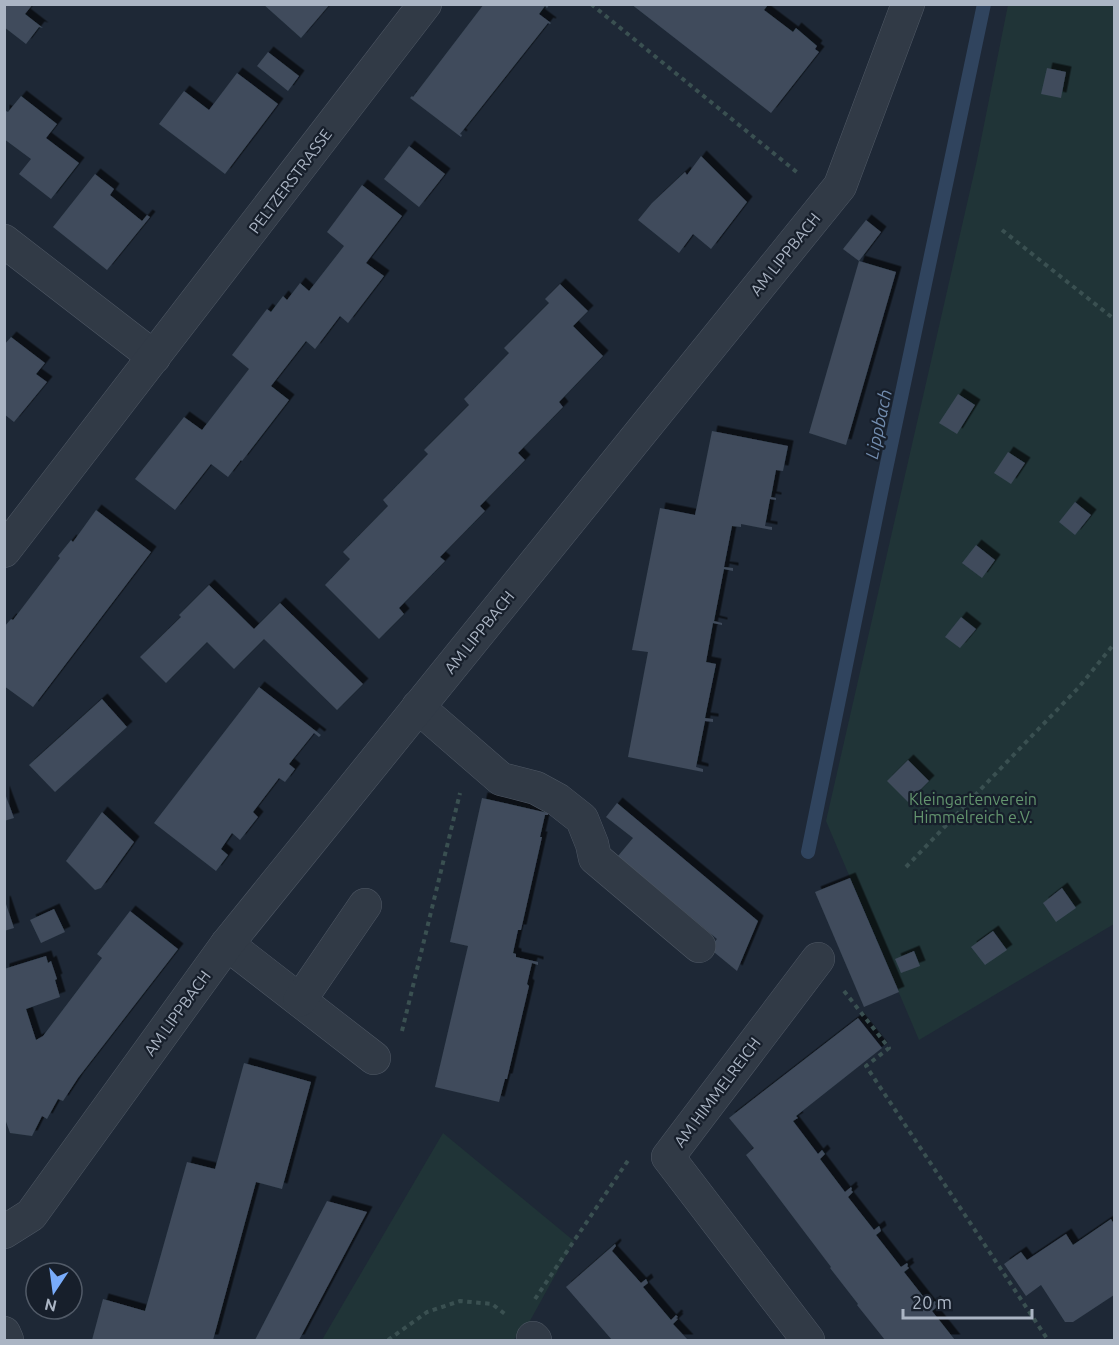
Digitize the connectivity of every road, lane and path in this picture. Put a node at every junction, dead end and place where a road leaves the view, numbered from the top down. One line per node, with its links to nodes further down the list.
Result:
1 (425, 4): 8 (street, PELTZERSTRASSE)
2 (591, 4): 4 (path)
3 (908, 4): 4 (street, AM LIPPBACH)
4 (830, 199): 11 (street, AM LIPPBACH)
5 (1002, 230): 7 (path)
6 (4, 241): 8 (street)
7 (1114, 319)
8 (154, 357): 9 (street, PELTZERSTRASSE)
9 (4, 550)
10 (1114, 644): 13 (path)
11 (418, 707): 12 (street); 15 (street, AM LIPPBACH)
12 (470, 752): 16 (street); 19 (path)
13 (906, 867)
14 (365, 905): 18 (street)
15 (227, 944): 18 (street); 22 (street, AM LIPPBACH)
16 (699, 946)
17 (818, 959): 21 (street, AM HIMMELREICH); 28 (path)
18 (300, 1000): 20 (street)
19 (400, 1037)
20 (374, 1058)
21 (668, 1157): 23 (path); 27 (street, AM HIMMELREICH)
22 (4, 1232)
23 (527, 1325): 26 (path)
24 (4, 1333): 25 (street)
25 (6, 1341)
26 (388, 1341)
27 (808, 1341)
28 (1048, 1341)

